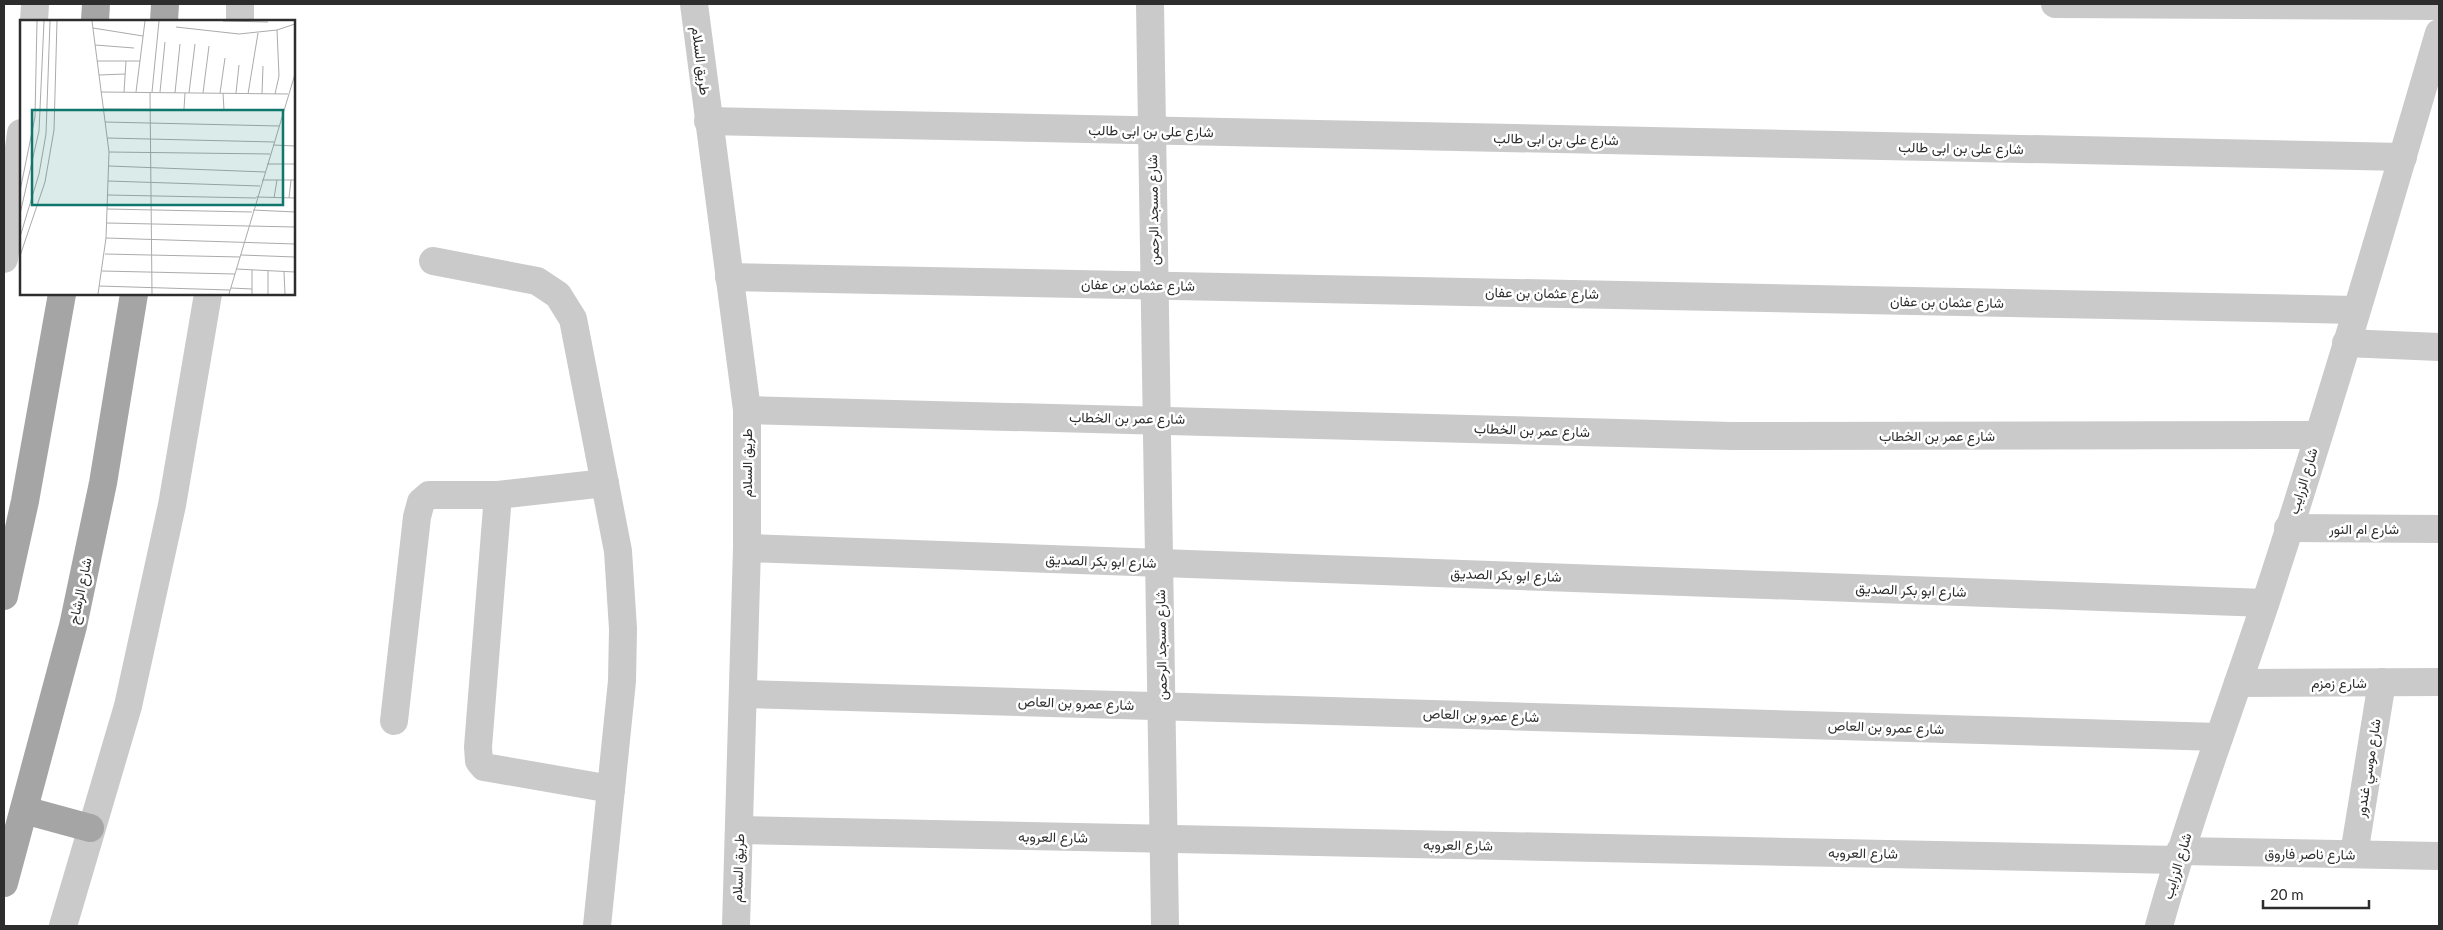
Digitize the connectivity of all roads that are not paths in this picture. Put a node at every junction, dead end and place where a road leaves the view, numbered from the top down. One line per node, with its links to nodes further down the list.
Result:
1 (35, 4): 9 (street)
2 (96, 4): 10 (main road)
3 (165, 4): 11 (main road)
4 (240, 4): 12 (street)
5 (694, 4): 14 (street, طريق السلام)
6 (1150, 4): 15 (street, شارع مسجد الرحمن)
7 (2055, 4): 8 (street)
8 (2439, 6)
9 (34, 20)
10 (95, 20)
11 (164, 20)
12 (240, 20)
13 (2437, 47): 17 (street, شارع الزرايب)
14 (708, 121): 15 (street, شارع على بن ابى طالب); 20 (street, طريق السلام)
15 (1152, 131): 17 (street, شارع على بن ابى طالب); 21 (street, شارع مسجد الرحمن)
16 (20, 140): 18 (street)
17 (2403, 157): 25 (street, شارع الزرايب)
18 (4, 260)
19 (433, 261): 31 (street)
20 (729, 277): 21 (street, شارع عثمان بن عفان); 28 (street, طريق السلام)
21 (1154, 285): 25 (street, شارع عثمان بن عفان); 29 (street, شارع مسجد الرحمن)
22 (62, 295): 37 (main road)
23 (134, 295): 47 (main road, شارع الرشاح)
24 (208, 295): 48 (street)
25 (2356, 310): 26 (street, شارع الزرايب)
26 (2346, 343): 27 (street); 30 (street, شارع الزرايب)
27 (2439, 347)
28 (747, 410): 29 (street, شارع عمر بن الخطاب); 35 (street, طريق السلام)
29 (1158, 419): 30 (street, شارع عمر بن الخطاب); 36 (street, شارع مسجد الرحمن)
30 (2317, 435): 33 (street, شارع الزرايب)
31 (605, 484): 32 (street); 46 (street)
32 (498, 495): 44 (street); 46 (street)
33 (2288, 528): 34 (street, شارع ام النور); 38 (street, شارع الزرايب)
34 (2439, 529)
35 (747, 548): 36 (street, شارع ابو بكر الصديق); 42 (street, طريق السلام)
36 (1160, 563): 38 (street, شارع ابو بكر الصديق); 43 (street, شارع مسجد الرحمن)
37 (4, 596)
38 (2265, 603): 41 (street, شارع الزرايب)
39 (2382, 682): 40 (street, شارع زمزم); 41 (street, شارع زمزم); 51 (street, شارع موسي غندور)
40 (2439, 682)
41 (2238, 683): 45 (street, شارع الزرايب)
42 (743, 694): 43 (street, شارع عمرو بن العاص); 49 (street, طريق السلام)
43 (1162, 706): 45 (street, شارع عمرو بن العاص); 50 (street, شارع مسجد الرحمن)
44 (394, 721)
45 (2219, 737): 52 (street, شارع الزرايب)
46 (611, 789): 56 (street)
47 (24, 810): 48 (main road); 54 (main road, شارع الرشاح)
48 (90, 828): 55 (street)
49 (739, 830): 50 (street, شارع العروبه); 57 (street, طريق السلام)
50 (1165, 839): 52 (street, شارع العروبه); 58 (street, شارع مسجد الرحمن)
51 (2354, 854): 52 (street, شارع ناصر فاروق); 53 (street, شارع ناصر فاروق)
52 (2179, 856): 59 (street, شارع الزرايب)
53 (2439, 856)
54 (4, 883)
55 (63, 926)
56 (597, 926)
57 (736, 926)
58 (1165, 926)
59 (2159, 926)

